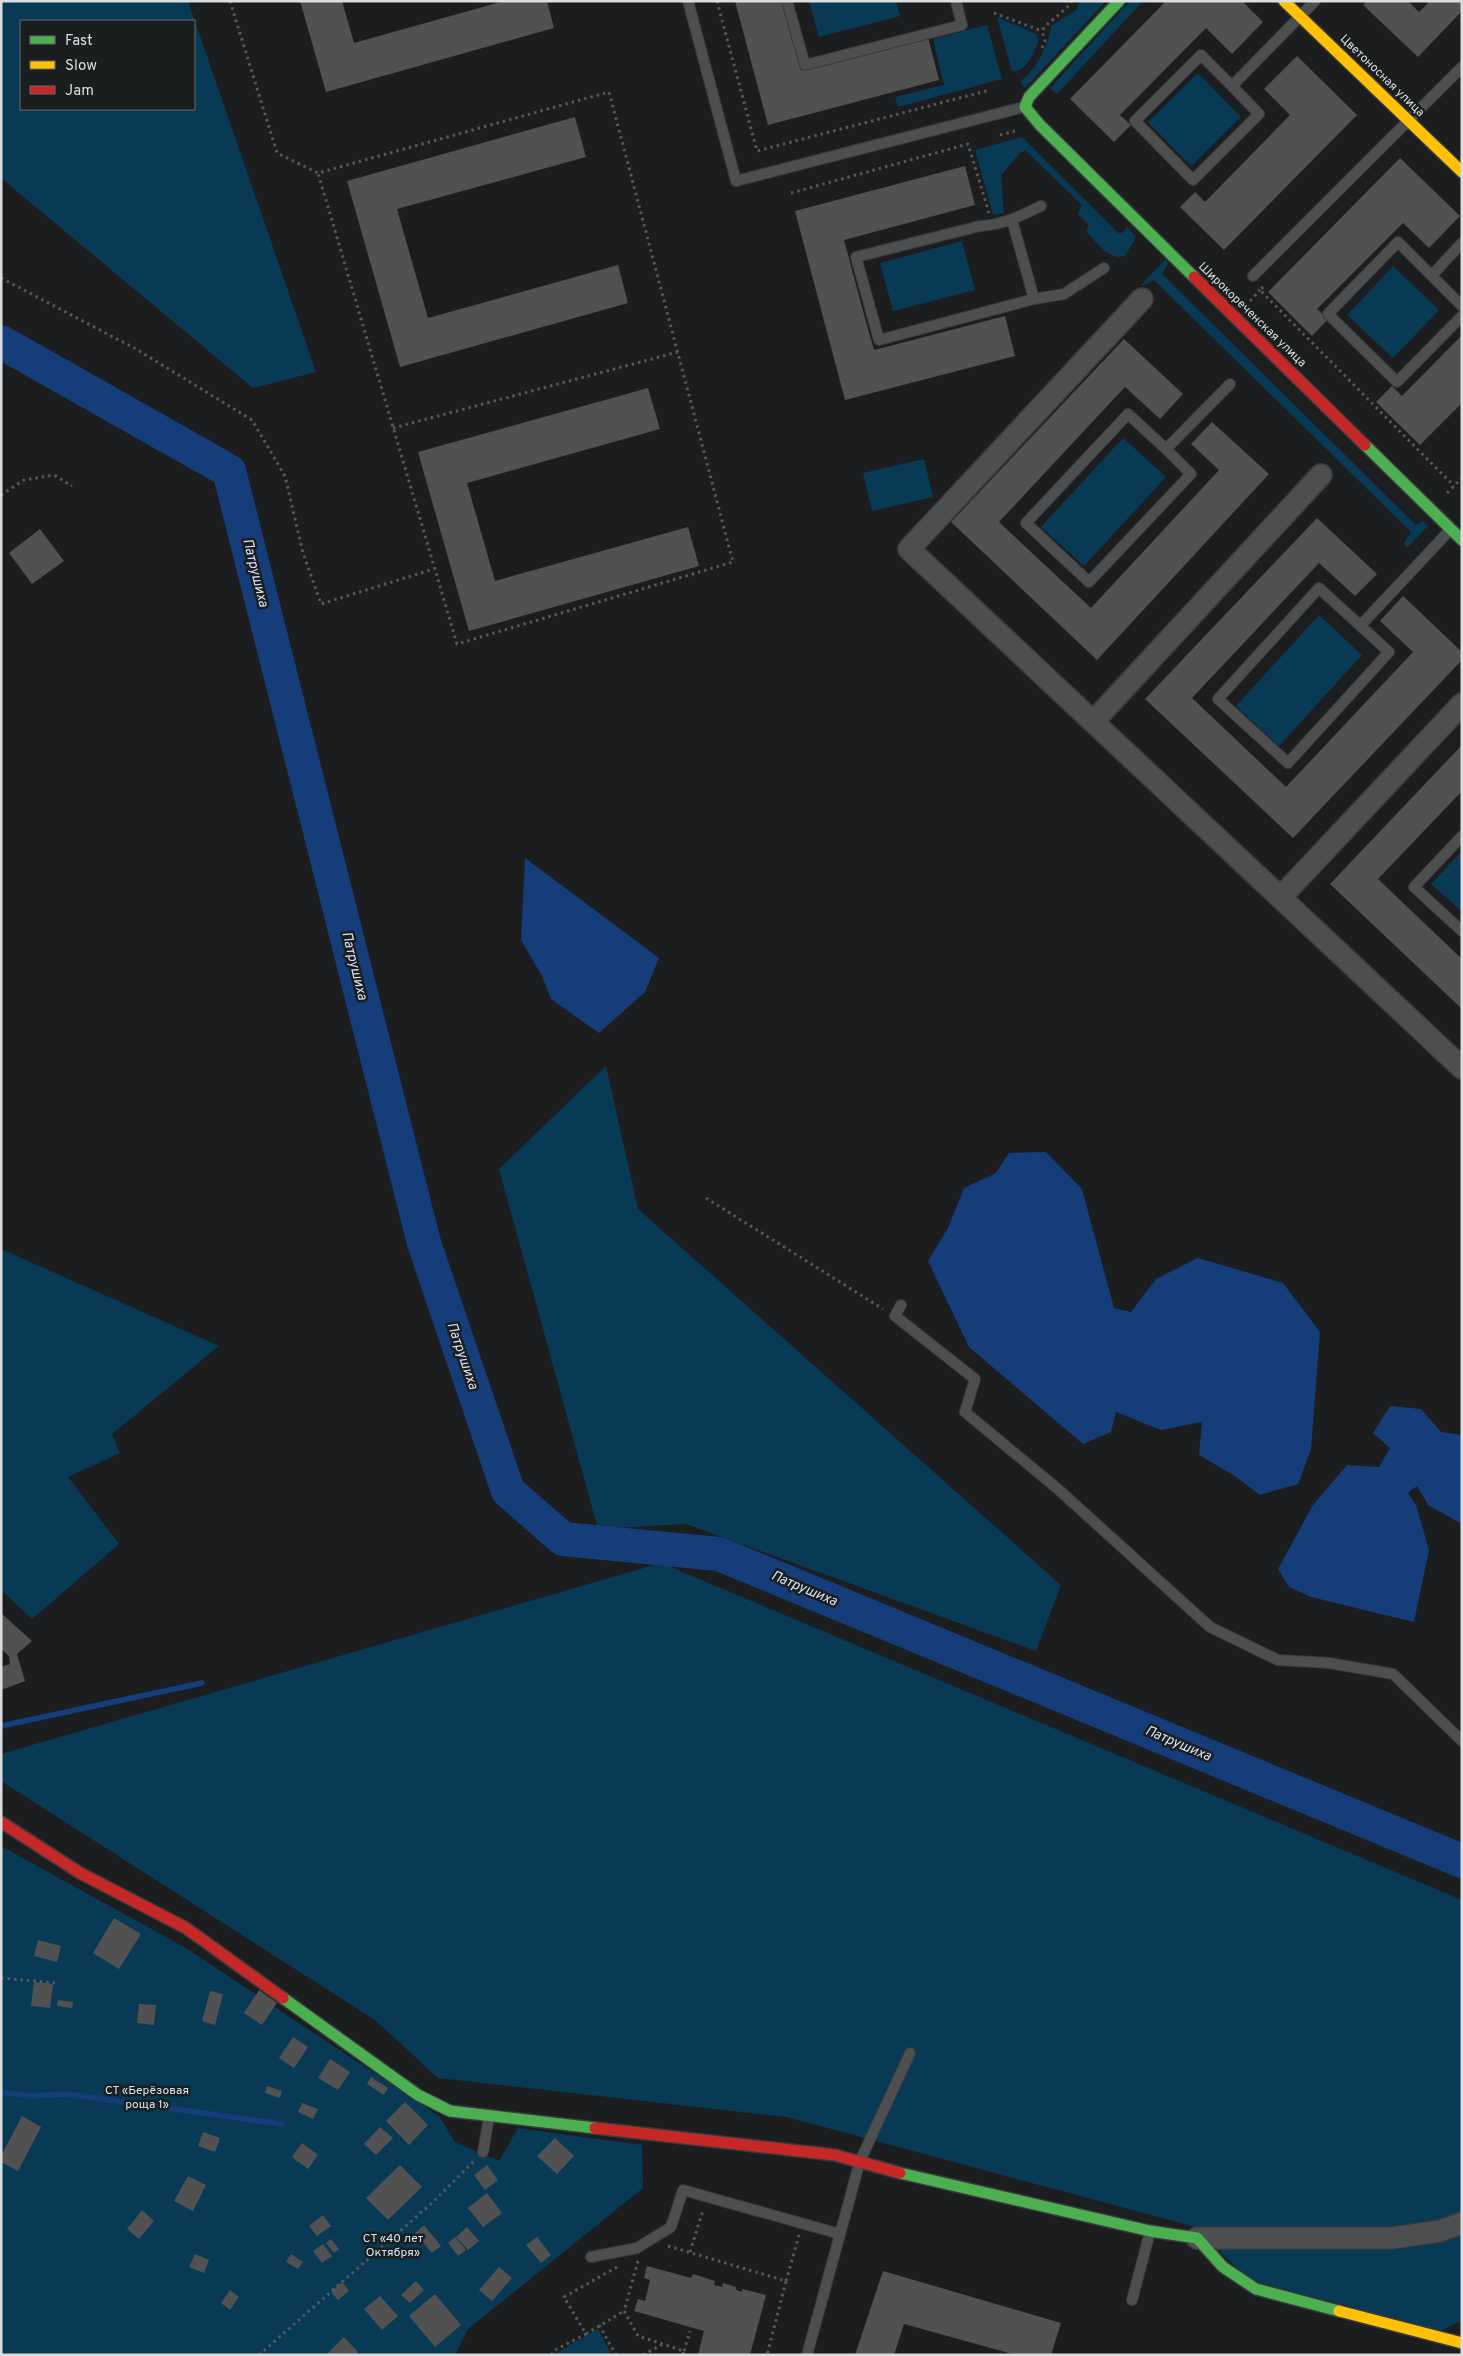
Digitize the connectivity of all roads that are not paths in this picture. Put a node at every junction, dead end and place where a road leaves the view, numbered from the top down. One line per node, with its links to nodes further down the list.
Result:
1 (688, 1): 10 (lane)
2 (787, 1): 3 (lane)
3 (956, 1)
4 (1119, 1): 10 (street)
5 (1284, 1): 7 (street, Цветоносная улица)
6 (1315, 1): 7 (lane)
7 (1300, 17): 9 (lane); 11 (street, Цветоносная улица)
8 (1462, 67): 11 (lane)
9 (1232, 86): 9 (lane)
10 (1025, 107): 26 (street, Широкореченская улица)
11 (1409, 121): 12 (street, Цветоносная улица); 18 (lane)
12 (1462, 172)
13 (1041, 206): 14 (lane)
14 (1012, 220): 19 (lane); 19 (lane)
15 (1462, 244): 17 (lane)
16 (1104, 268): 19 (lane)
17 (1432, 275): 21 (lane); 22 (lane)
18 (1253, 276)
19 (1034, 299)
20 (1142, 299): 30 (street)
21 (1462, 306)
22 (1462, 316)
23 (1230, 384): 24 (lane)
24 (1166, 449): 24 (lane)
25 (1322, 474): 30 (street)
26 (1451, 530): 27 (street, Широкореченская улица); 28 (lane)
27 (1462, 540)
28 (1361, 625): 28 (lane)
29 (1462, 704): 32 (street)
30 (1093, 722): 32 (street)
31 (1462, 836): 33 (lane)
32 (1282, 897): 34 (street)
33 (1462, 931)
34 (1462, 1068)
35 (901, 1306): 36 (lane)
36 (1462, 1741)
37 (1, 1822): 39 (street)
38 (910, 2053): 41 (lane)
39 (489, 2116): 40 (lane); 41 (street)
40 (483, 2152)
41 (860, 2161): 43 (street); 44 (lane)
42 (1462, 2223): 45 (street)
43 (1150, 2231): 45 (street); 47 (lane)
44 (840, 2234): 46 (lane); 49 (lane)
45 (1197, 2238): 48 (street)
46 (591, 2257)
47 (1132, 2300)
48 (1461, 2340)
49 (807, 2355)

